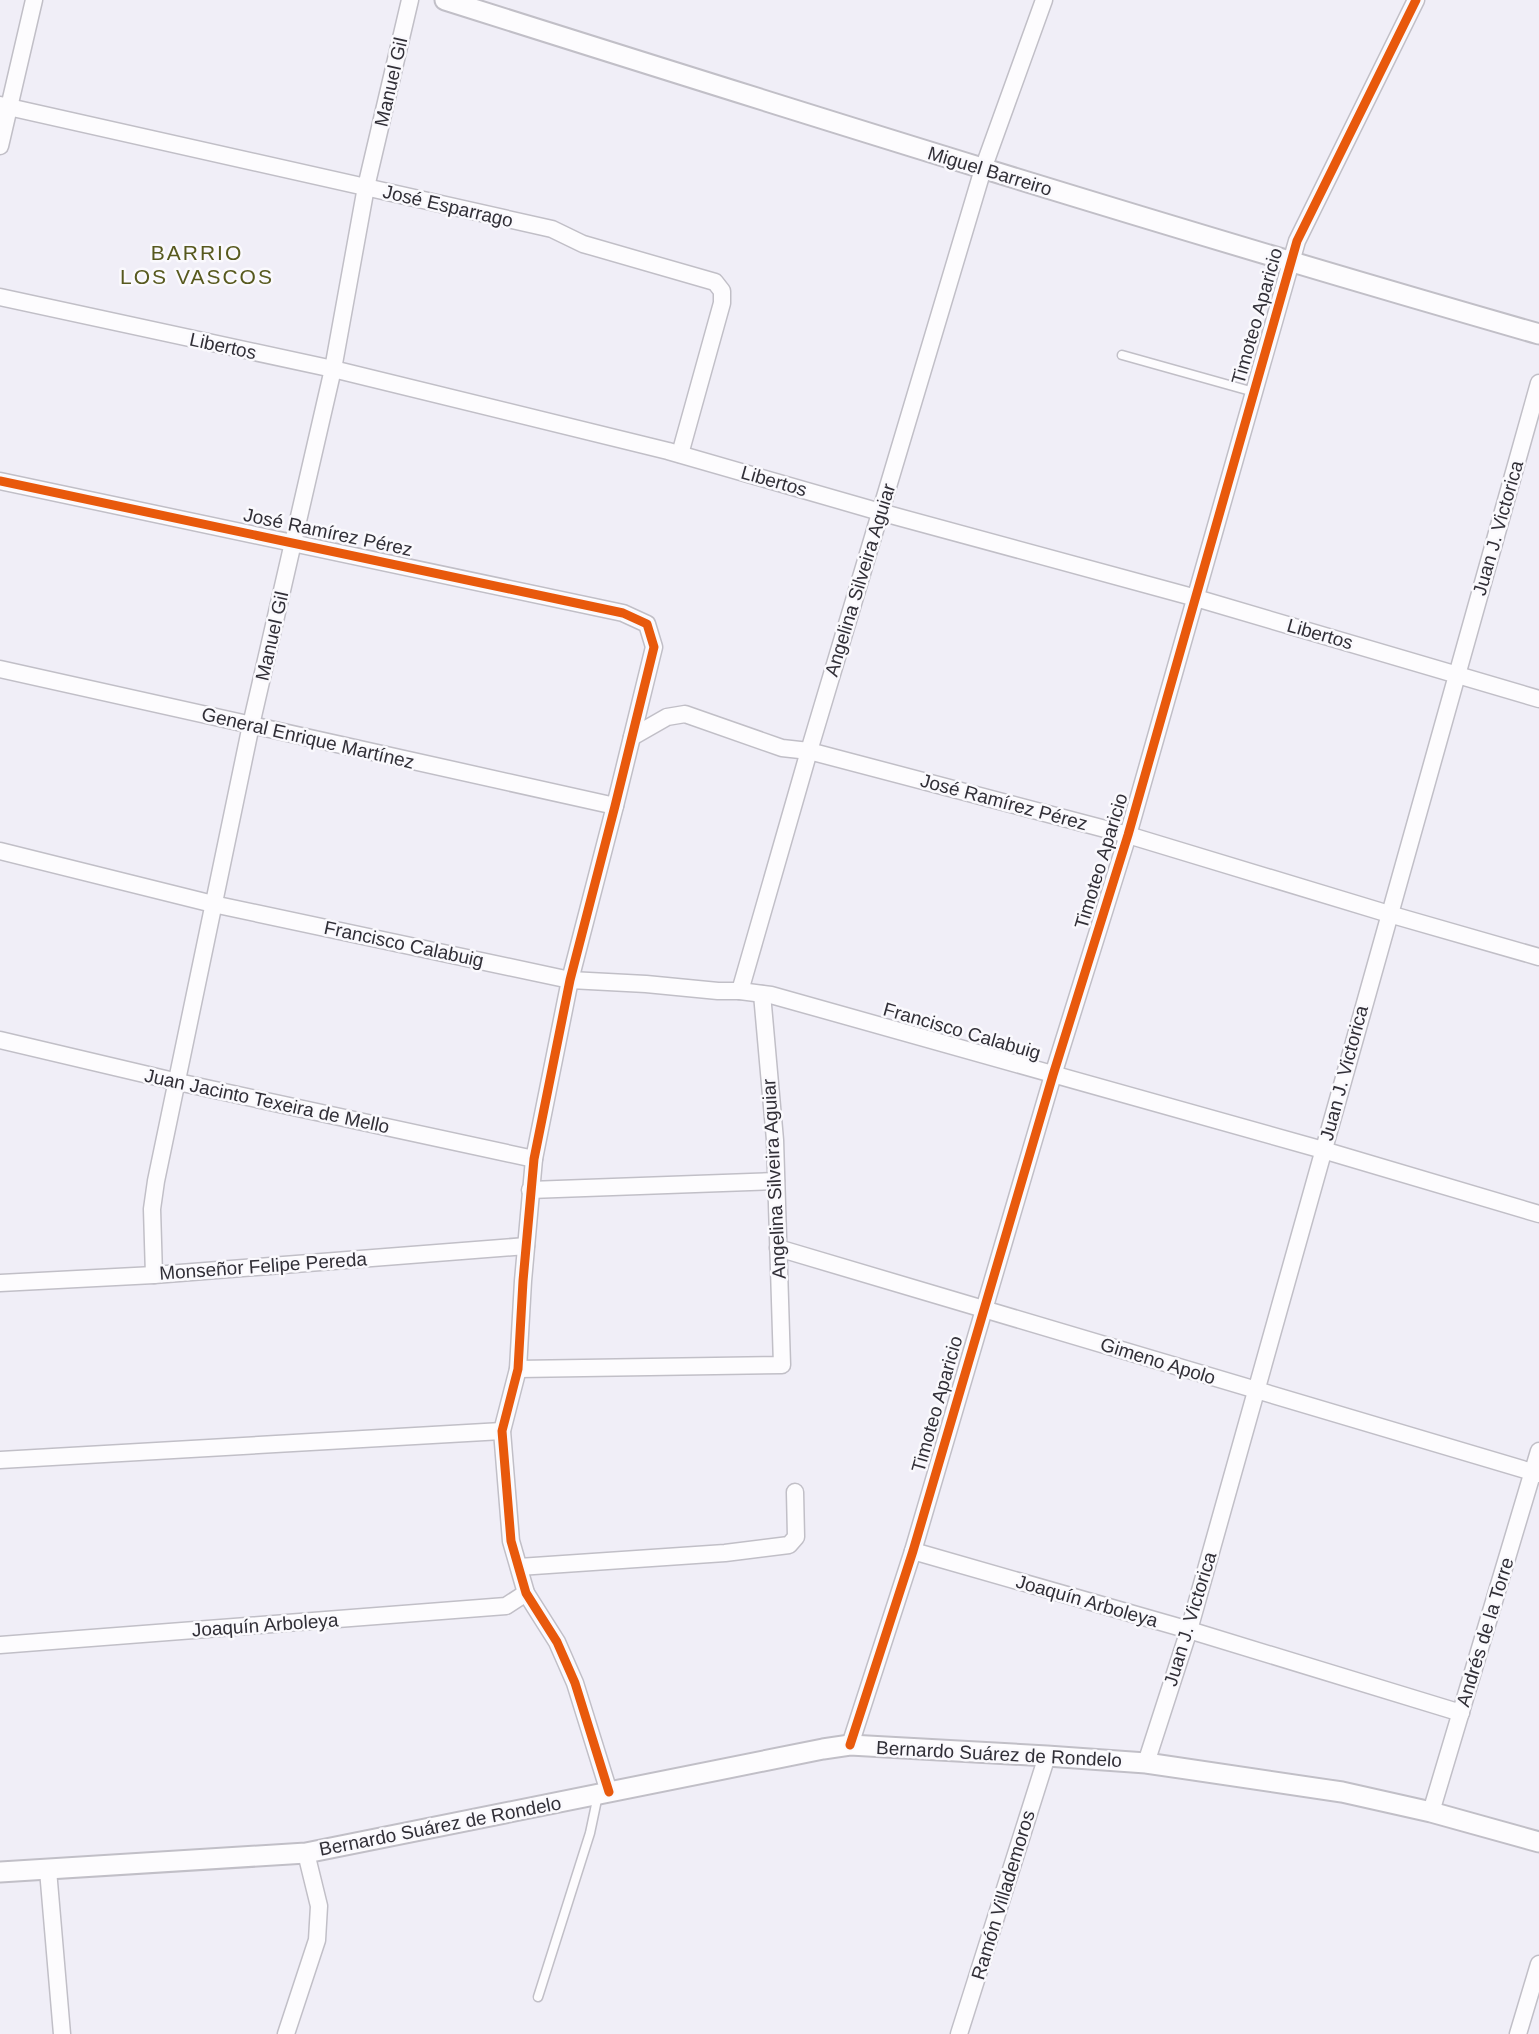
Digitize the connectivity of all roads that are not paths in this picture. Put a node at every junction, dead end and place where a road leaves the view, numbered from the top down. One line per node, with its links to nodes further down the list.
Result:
1 (34, 0): 6 (street)
2 (410, 0): 9 (street, Manuel Gil)
3 (445, 0): 8 (street, Miguel Barreiro)
4 (1044, 0): 8 (street, Angelina Silveira Aguiar)
5 (1416, 0): 10 (street, Timoteo Aparicio)
6 (5, 106): 7 (street); 9 (street, José Esparrago)
7 (0, 146)
8 (983, 169): 10 (street, Miguel Barreiro); 19 (street, Angelina Silveira Aguiar)
9 (366, 187): 14 (street, Manuel Gil); 17 (street, José Esparrago)
10 (1290, 262): 12 (street, Miguel Barreiro); 16 (street, Timoteo Aparicio)
11 (0, 297): 14 (street, Libertos)
12 (1539, 334)
13 (1122, 355): 16 (lane)
14 (333, 369): 17 (street, Libertos); 20 (street, Manuel Gil)
15 (1539, 383): 23 (street, Juan J. Victorica)
16 (1254, 392): 21 (street, Timoteo Aparicio)
17 (680, 454): 19 (street, Libertos)
18 (0, 481): 20 (street, José Ramírez Pérez)
19 (880, 512): 21 (street, Libertos); 27 (street, Angelina Silveira Aguiar)
20 (293, 542): 25 (street, Manuel Gil); 26 (street, José Ramírez Pérez)
21 (1196, 597): 23 (street, Libertos); 29 (street, Timoteo Aparicio)
22 (0, 669): 25 (street, General Enrique Martínez)
23 (1456, 674): 24 (street, Libertos); 32 (street, Juan J. Victorica)
24 (1539, 699)
25 (251, 725): 28 (street, General Enrique Martínez); 31 (street, Manuel Gil)
26 (632, 737): 27 (street, José Ramírez Pérez); 28 (street)
27 (809, 751): 29 (street, José Ramírez Pérez); 35 (street, Angelina Silveira Aguiar)
28 (615, 806): 34 (street)
29 (1128, 835): 32 (street, José Ramírez Pérez); 38 (street, Timoteo Aparicio)
30 (0, 851): 31 (street, Francisco Calabuig)
31 (213, 904): 34 (street, Francisco Calabuig); 39 (street, Manuel Gil)
32 (1388, 914): 33 (street, José Ramírez Pérez); 40 (street, Juan J. Victorica)
33 (1539, 957)
34 (570, 980): 35 (street, Francisco Calabuig); 41 (street)
35 (740, 991): 36 (street, Francisco Calabuig)
36 (762, 994): 38 (street, Francisco Calabuig); 42 (street, Angelina Silveira Aguiar)
37 (0, 1040): 39 (street, Juan Jacinto Texeira de Mello)
38 (1053, 1075): 40 (street, Francisco Calabuig); 49 (street, Timoteo Aparicio)
39 (178, 1082): 41 (street, Juan Jacinto Texeira de Mello); 47 (street, Manuel Gil)
40 (1323, 1150): 44 (street, Francisco Calabuig); 51 (street, Juan J. Victorica)
41 (534, 1159): 43 (street)
42 (776, 1181): 43 (street); 46 (street, Angelina Silveira Aguiar)
43 (530, 1190): 45 (street)
44 (1539, 1214)
45 (526, 1246): 47 (street, Monseñor Felipe Pereda); 50 (street)
46 (778, 1248): 49 (street, Gimeno Apolo); 50 (street, Angelina Silveira Aguiar)
47 (155, 1275): 48 (street, Monseñor Felipe Pereda)
48 (0, 1283)
49 (983, 1308): 51 (street, Gimeno Apolo); 57 (street, Timoteo Aparicio)
50 (518, 1369): 52 (street)
51 (1255, 1390): 55 (street, Gimeno Apolo); 60 (street, Juan J. Victorica)
52 (502, 1431): 54 (street); 58 (street)
53 (1539, 1451): 55 (street, Andrés de la Torre)
54 (0, 1460)
55 (1536, 1474): 62 (street, Andrés de la Torre)
56 (794, 1492): 58 (street)
57 (913, 1551): 60 (street, Joaquín Arboleya); 63 (street, Timoteo Aparicio)
58 (519, 1567): 59 (street)
59 (526, 1593): 61 (street, Joaquín Arboleya); 66 (street)
60 (1189, 1630): 62 (street, Joaquín Arboleya); 65 (street, Juan J. Victorica)
61 (0, 1645)
62 (1461, 1713): 67 (street, Andrés de la Torre)
63 (850, 1745): 64 (street, Bernardo Suárez de Rondelo); 66 (street, Bernardo Suárez de Rondelo)
64 (1047, 1756): 65 (street, Bernardo Suárez de Rondelo); 76 (street, Ramón Villademoros)
65 (1146, 1763): 67 (street, Bernardo Suárez de Rondelo)
66 (604, 1794): 69 (street, Bernardo Suárez de Rondelo); 73 (lane)
67 (1431, 1812): 68 (street, Bernardo Suárez de Rondelo)
68 (1539, 1842)
69 (306, 1853): 70 (street, Bernardo Suárez de Rondelo); 75 (street)
70 (48, 1870): 71 (street, Bernardo Suárez de Rondelo); 74 (street)
71 (0, 1872)
72 (1539, 1964): 77 (street)
73 (538, 1997)
74 (62, 2034)
75 (286, 2034)
76 (959, 2034)
77 (1518, 2034)

